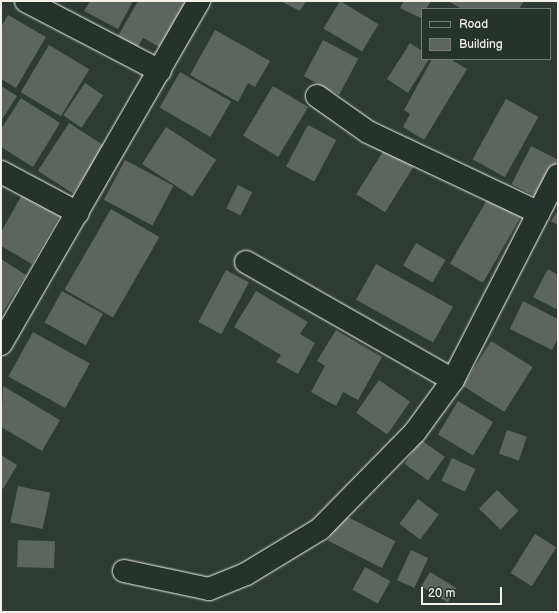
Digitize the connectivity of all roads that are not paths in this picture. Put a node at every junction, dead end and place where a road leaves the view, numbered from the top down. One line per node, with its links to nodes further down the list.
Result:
1 (26, 1): 3 (street)
2 (199, 1): 3 (street)
3 (160, 71): 7 (street)
4 (317, 96): 8 (street)
5 (1, 172): 7 (street)
6 (558, 175): 8 (street)
7 (78, 213): 10 (street)
8 (539, 213): 11 (street)
9 (246, 262): 11 (street)
10 (1, 344)
11 (453, 380): 12 (street)
12 (124, 571)

